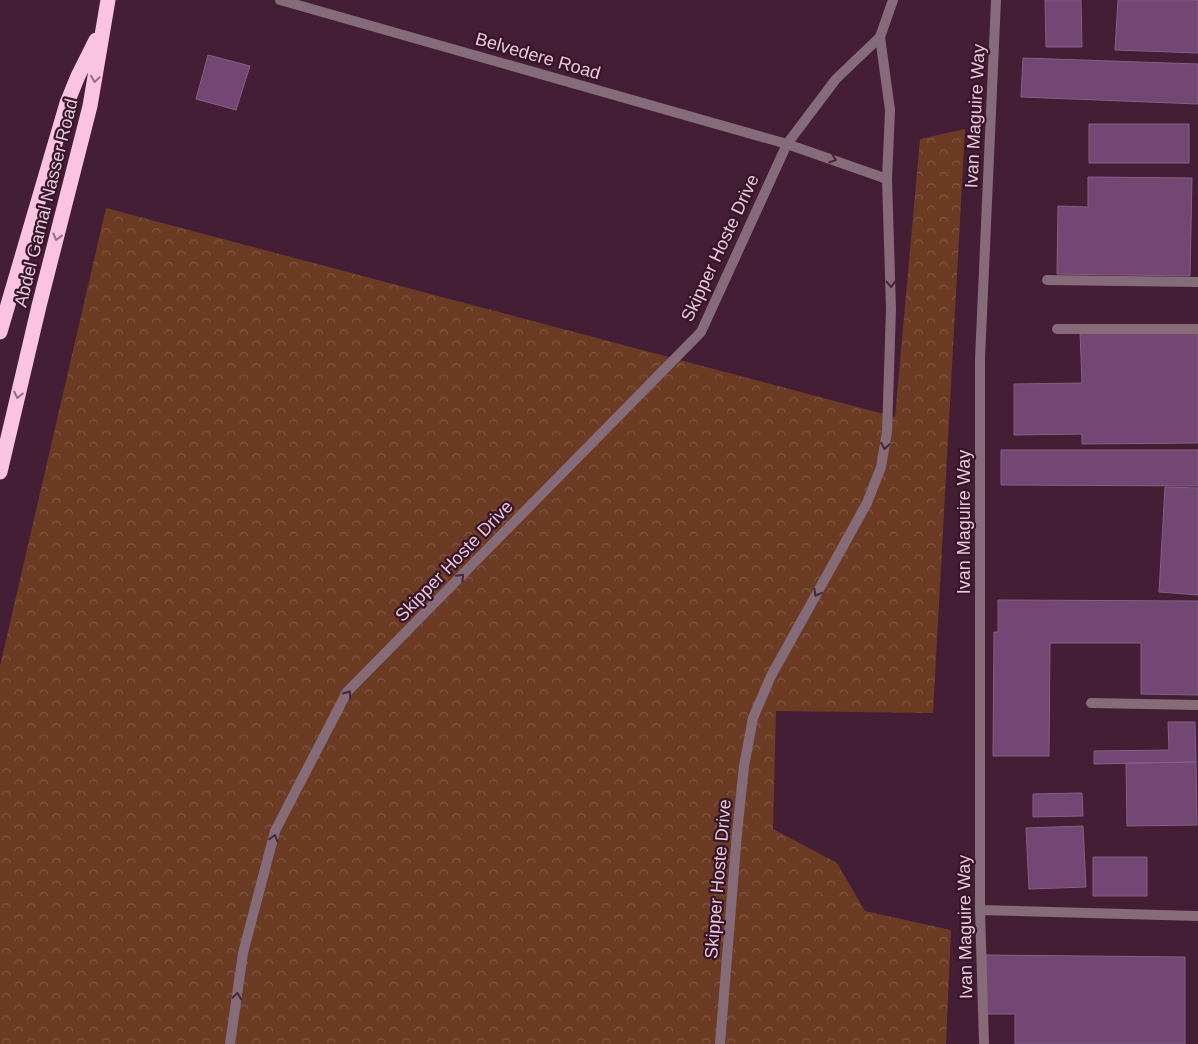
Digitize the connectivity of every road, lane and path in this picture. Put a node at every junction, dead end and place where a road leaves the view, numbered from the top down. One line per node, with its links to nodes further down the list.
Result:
1 (108, 0): 5 (highway, Abdel Gamal Nasser Road)
2 (280, 0): 7 (street, Belvedere Road)
3 (893, 0): 6 (street, Skipper Hoste Drive)
4 (996, 0): 17 (street, Ivan Maguire Way)
5 (101, 30): 13 (highway, Abdel Gamal Nasser Road); 14 (highway, Abdel Gamal Nasser Road, one-way to 14)
6 (880, 37): 7 (street, Skipper Hoste Drive); 8 (street, Skipper Hoste Drive)
7 (787, 144): 8 (street, one-way to 8); 19 (street, Skipper Hoste Drive, one-way to 7)
8 (887, 179): 20 (street, Skipper Hoste Drive, one-way to 20)
9 (1047, 280): 10 (street)
10 (1198, 282)
11 (1057, 329): 12 (street)
12 (1198, 329)
13 (0, 332)
14 (0, 472)
15 (1091, 704): 16 (street)
16 (1198, 705)
17 (980, 910): 18 (street); 21 (street, Ivan Maguire Way)
18 (1198, 916)
19 (230, 1044)
20 (720, 1044)
21 (984, 1044)

